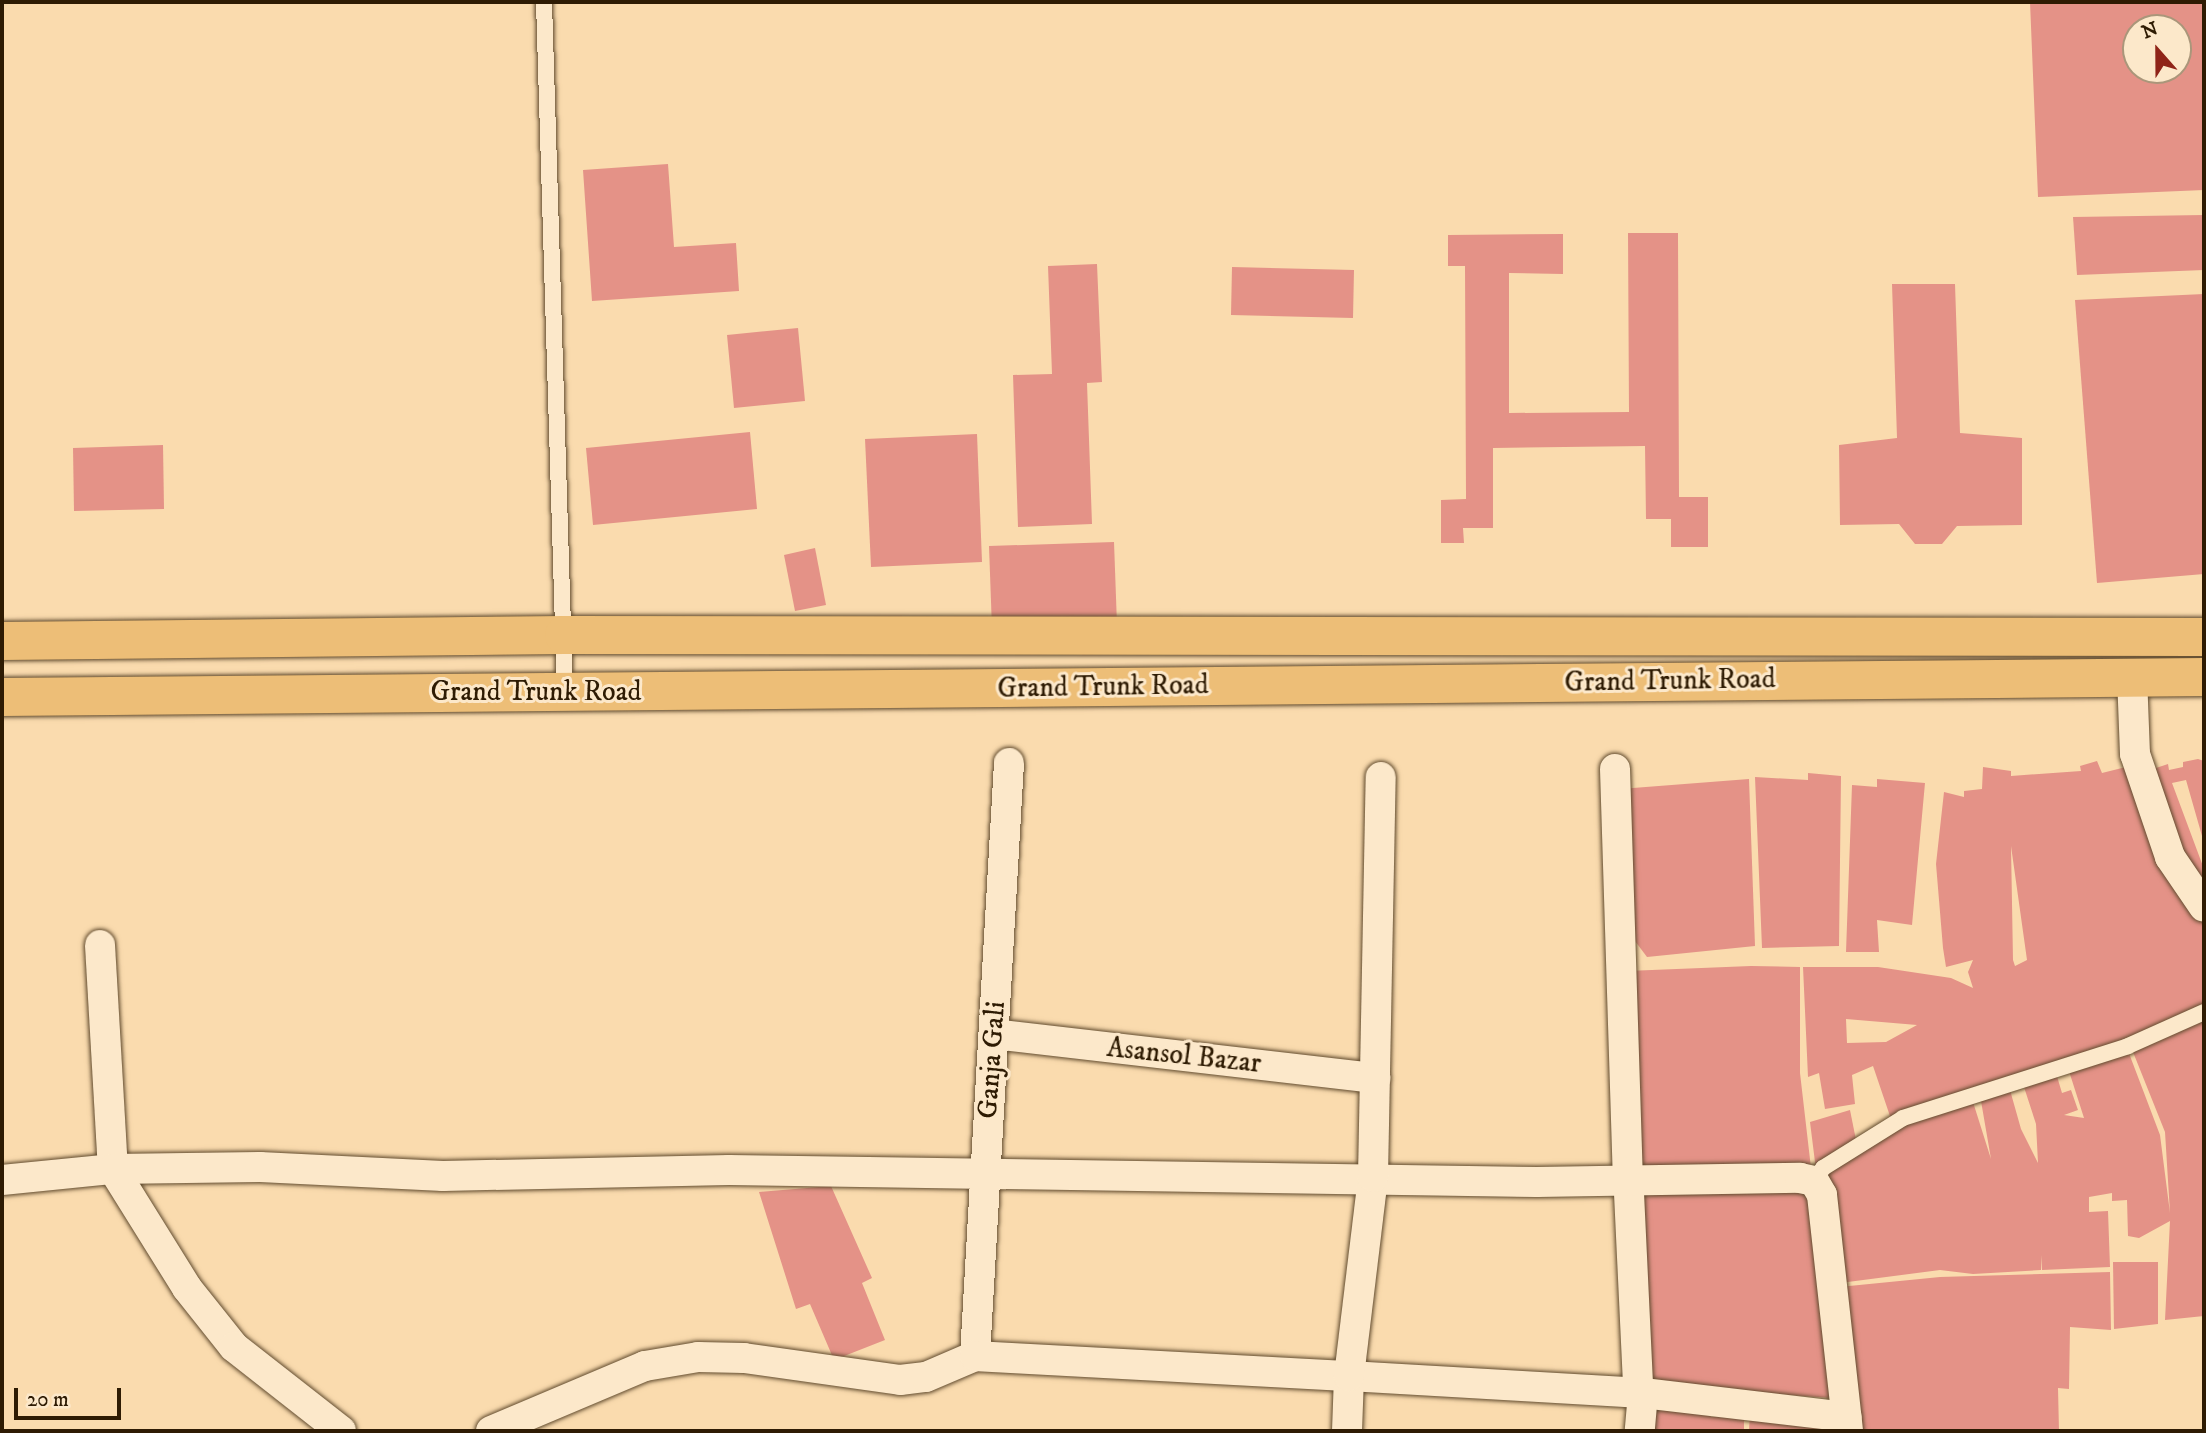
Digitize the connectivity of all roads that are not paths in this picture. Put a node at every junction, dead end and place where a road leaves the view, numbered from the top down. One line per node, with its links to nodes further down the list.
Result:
1 (544, 2): 2 (lane)
2 (564, 635): 3 (main road); 4 (main road); 7 (lane)
3 (2204, 638)
4 (2, 641)
5 (2133, 676): 6 (main road, Grand Trunk Road); 7 (main road, Grand Trunk Road); 12 (street)
6 (2204, 677)
7 (565, 692): 8 (main road, Grand Trunk Road)
8 (2, 696)
9 (1009, 763): 15 (street, Ganja Gali)
10 (1615, 769): 21 (street)
11 (1381, 777): 16 (street)
12 (2204, 907)
13 (100, 945): 17 (street)
14 (2204, 1012): 22 (lane)
15 (994, 1034): 16 (street, Asansol Bazar); 18 (street, Ganja Gali)
16 (1375, 1077): 19 (street)
17 (113, 1168): 18 (street); 20 (street); 27 (street)
18 (985, 1173): 19 (street); 23 (street, Ganja Gali)
19 (1373, 1177): 21 (street); 24 (street)
20 (2, 1180)
21 (1632, 1180): 22 (street); 25 (street)
22 (1814, 1181): 26 (street)
23 (975, 1356): 24 (street); 28 (street)
24 (1349, 1376): 25 (street); 29 (street)
25 (1643, 1393): 26 (street); 30 (street)
26 (1847, 1424)
27 (341, 1431)
28 (491, 1431)
29 (1347, 1431)
30 (1640, 1431)

